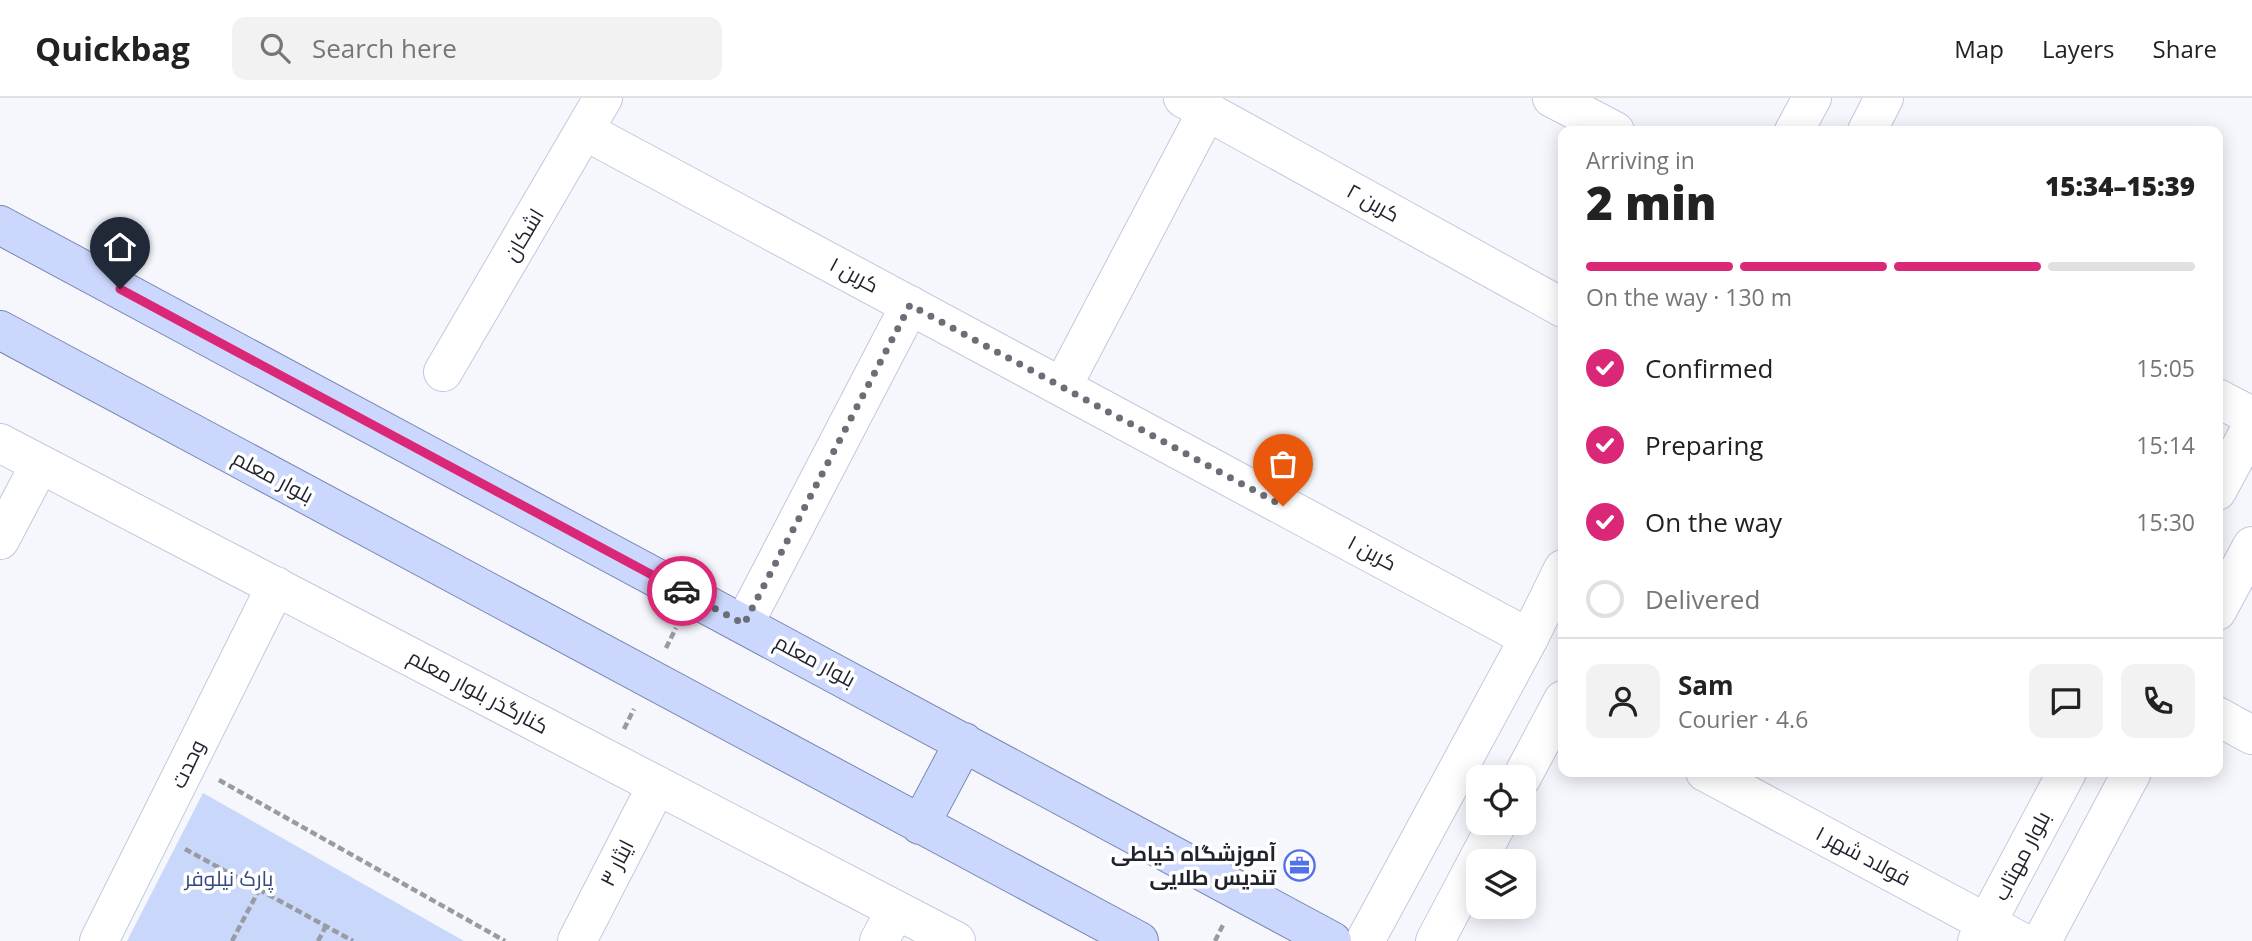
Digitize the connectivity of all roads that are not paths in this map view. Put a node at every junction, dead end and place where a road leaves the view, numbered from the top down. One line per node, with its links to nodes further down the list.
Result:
1 (603, 98): 9 (street, اشکان)
2 (1552, 98): 6 (street)
3 (1812, 98): 7 (street)
4 (1884, 98): 8 (street)
5 (1195, 105): 12 (street, کربن ۲); 15 (street)
6 (1605, 126)
7 (1797, 126)
8 (1870, 126)
9 (585, 131): 11 (street, کربن ۱); 14 (street, اشکان)
10 (0, 225): 27 (main road, بلوار معلم)
11 (910, 305): 15 (street, کربن ۱); 27 (street)
12 (1558, 305)
13 (0, 330): 38 (main road, بلوار معلم)
14 (443, 372)
15 (1062, 387): 28 (street, کربن ۱)
16 (2223, 401): 17 (street)
17 (2252, 416)
18 (2252, 426): 21 (street)
19 (0, 443): 20 (street, کنارگذر بلوار معلم)
20 (40, 464): 22 (street); 25 (street, کنارگذر بلوار معلم)
21 (2223, 480)
22 (0, 540)
23 (2252, 546): 26 (street)
24 (1558, 585): 28 (street)
25 (276, 586): 37 (street, کنارگذر بلوار معلم); 44 (street, وحدت)
26 (2223, 600)
27 (744, 624): 32 (main road, بلوار معلم)
28 (1529, 638): 40 (street)
29 (1558, 710): 33 (street)
30 (2223, 719): 31 (street)
31 (2252, 735)
32 (964, 742): 38 (main road); 48 (main road, بلوار معلم)
33 (1528, 765)
34 (1714, 777): 43 (street, فولاد شهر ۱)
35 (2064, 777): 43 (street, بلوار مهتاب)
36 (2129, 777): 51 (street)
37 (657, 785): 41 (street, کنارگذر بلوار معلم); 45 (street, ایثار ۳)
38 (920, 825): 47 (main road, بلوار معلم)
39 (1491, 835): 42 (street)
40 (1399, 878): 42 (street); 49 (street)
41 (887, 925): 46 (street, کنارگذر بلوار معلم)
42 (1443, 925)
43 (1982, 932): 50 (street, فولاد شهر ۱)
44 (99, 941)
45 (578, 941)
46 (956, 941)
47 (1139, 941)
48 (1332, 941)
49 (1365, 941)
50 (2020, 941)
51 (2042, 941)

